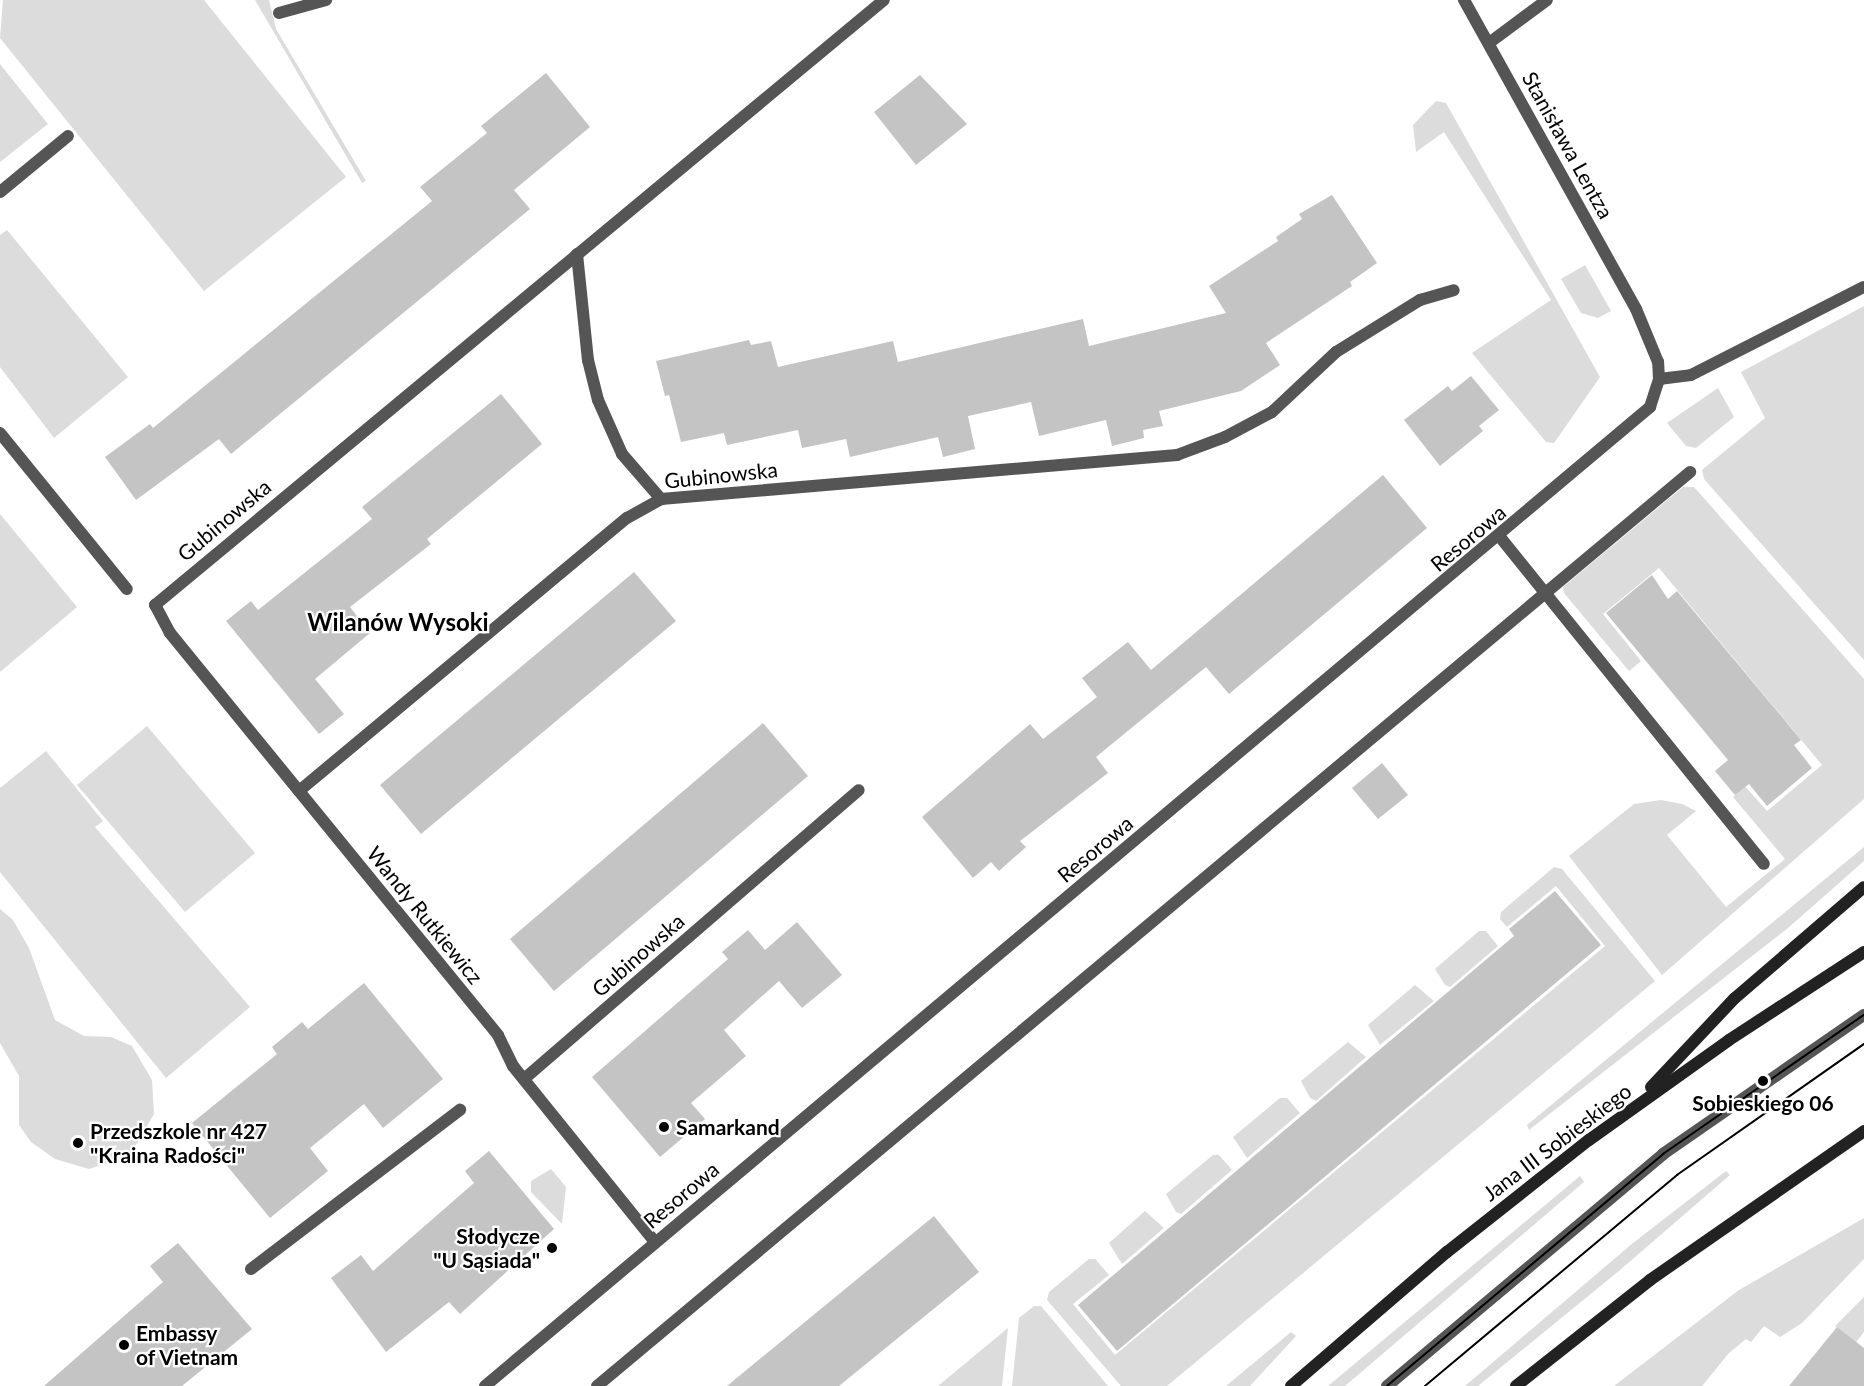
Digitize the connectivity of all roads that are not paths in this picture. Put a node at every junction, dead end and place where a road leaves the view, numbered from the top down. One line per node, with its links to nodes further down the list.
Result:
1 (326, 0): 5 (street)
2 (884, 0): 9 (street, Gubinowska)
3 (1464, 0): 6 (street, Stanisława Lentza)
4 (1547, 0): 6 (street)
5 (279, 13)
6 (1489, 43): 12 (street, Stanisława Lentza)
7 (68, 136): 8 (street)
8 (0, 192)
9 (577, 254): 15 (street); 19 (street, Gubinowska)
10 (1864, 287): 12 (street)
11 (1454, 290): 15 (street, Gubinowska)
12 (1659, 379): 16 (street, Resorowa)
13 (0, 433): 17 (street)
14 (1690, 472): 18 (street)
15 (661, 499): 20 (street, Gubinowska)
16 (1500, 537): 18 (street); 30 (street, Resorowa)
17 (127, 589)
18 (1544, 592): 22 (street); 33 (street)
19 (158, 617): 20 (street, Wandy Rutkiewicz)
20 (299, 790): 26 (street, Wandy Rutkiewicz)
21 (859, 790): 26 (street, Gubinowska)
22 (1764, 864)
23 (1864, 887): 27 (main road)
24 (1864, 952): 27 (main road, Jana III Sobieskiego)
25 (1864, 1015): 35 (street)
26 (524, 1079): 30 (street, Wandy Rutkiewicz)
27 (1631, 1109): 34 (main road, Jana III Sobieskiego)
28 (460, 1110): 31 (street)
29 (1864, 1131): 36 (main road)
30 (655, 1242): 32 (street, Resorowa)
31 (250, 1269)
32 (485, 1386)
33 (597, 1386)
34 (1291, 1386)
35 (1387, 1386)
36 (1516, 1386)

